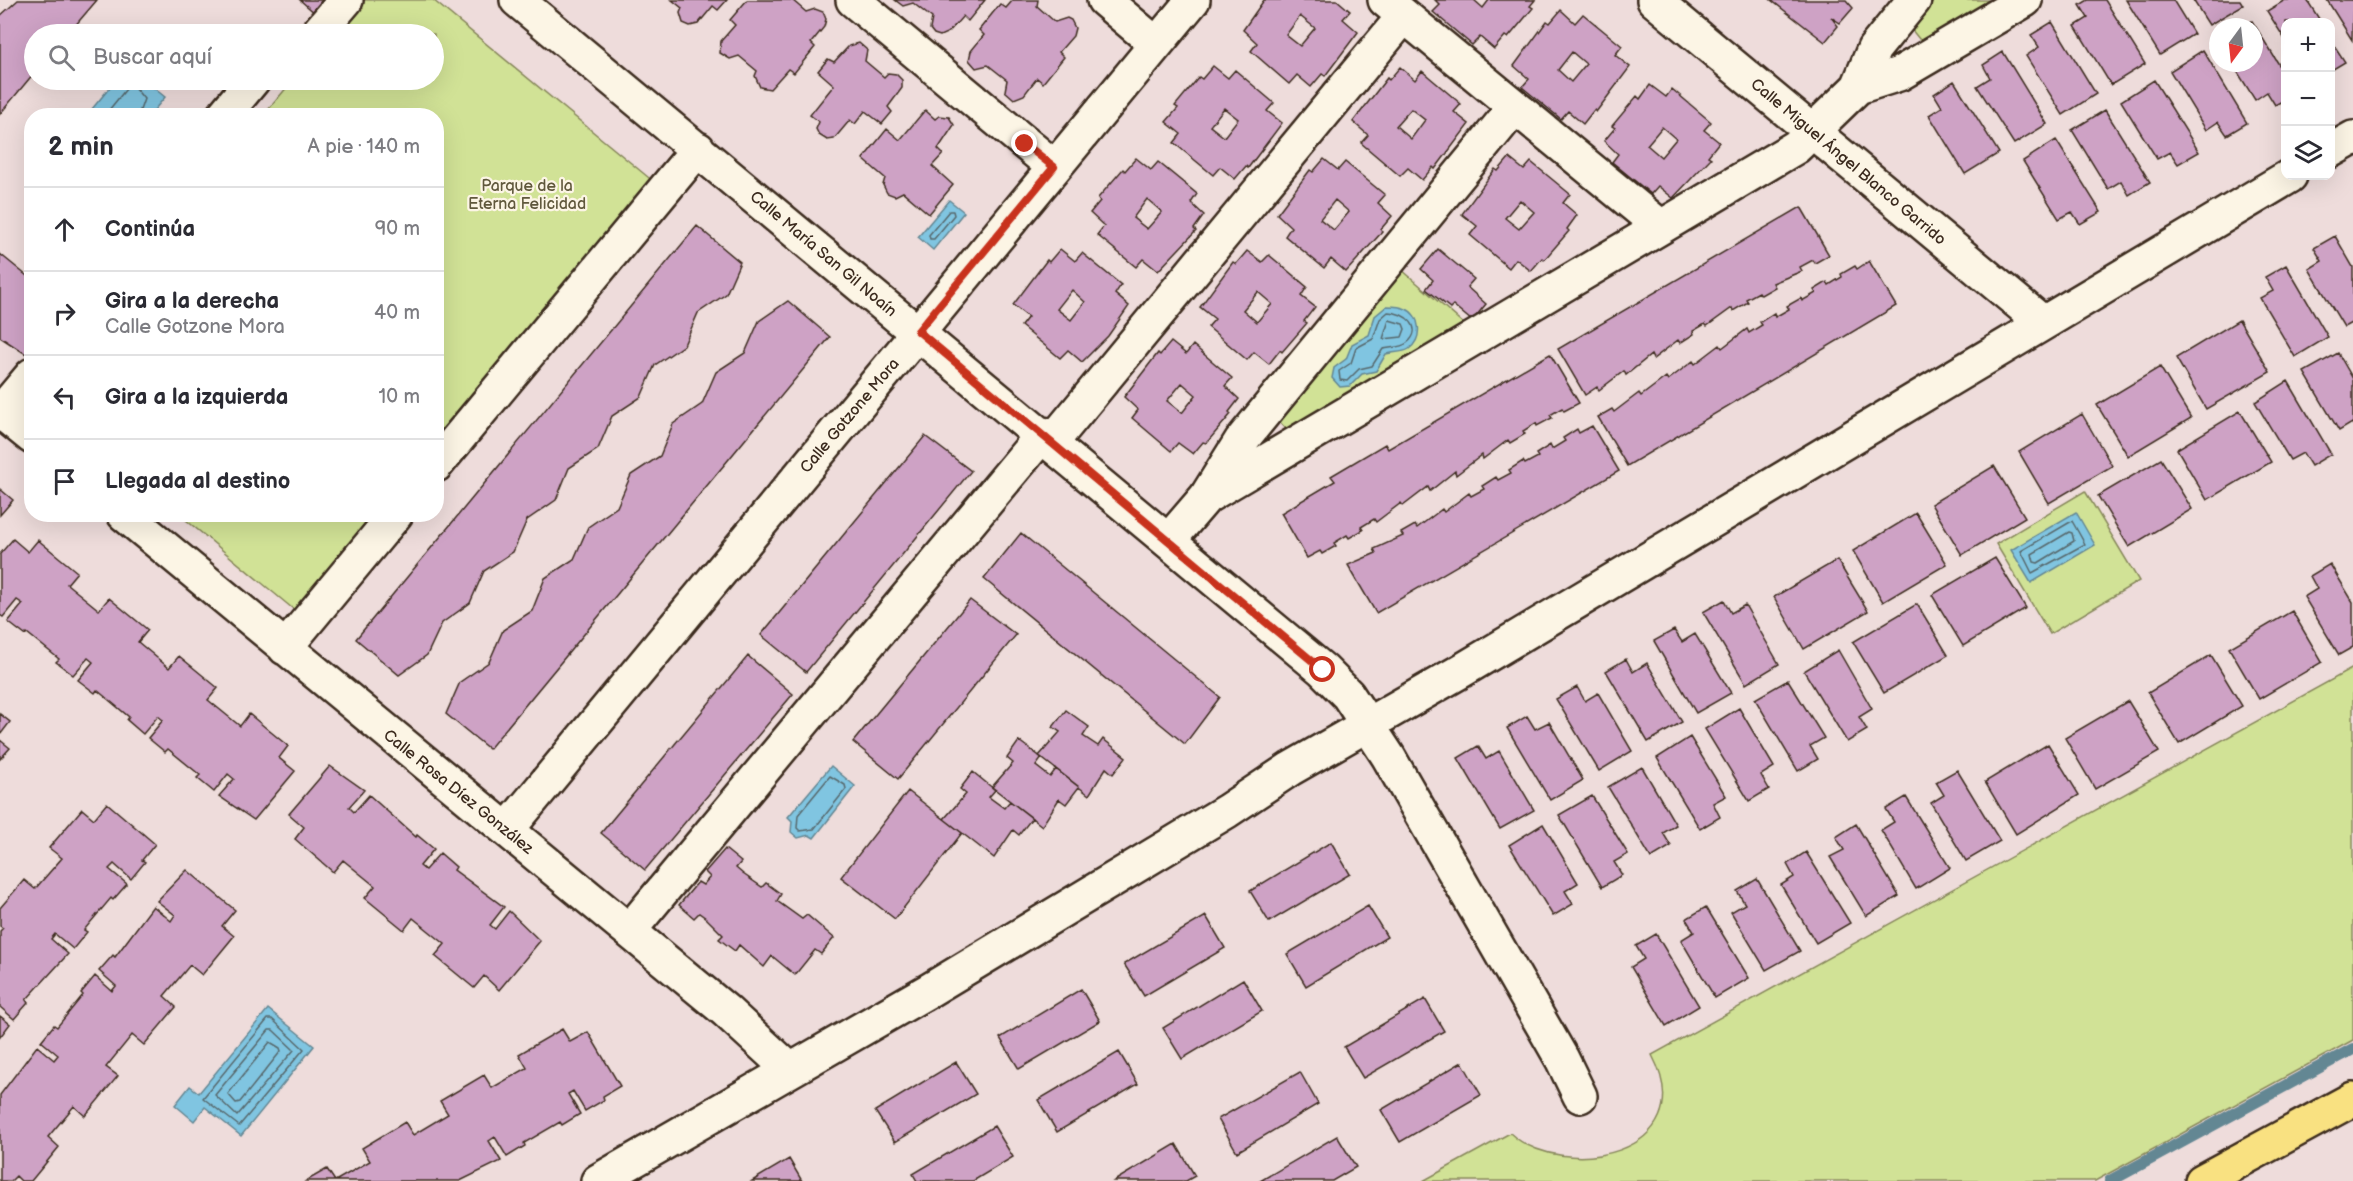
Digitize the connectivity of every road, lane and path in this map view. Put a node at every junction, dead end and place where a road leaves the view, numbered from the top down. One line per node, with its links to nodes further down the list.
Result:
1 (346, 0): 10 (street)
2 (517, 0): 18 (street, Calle María San Gil Noaín)
3 (853, 0): 20 (street)
4 (1104, 0): 11 (street)
5 (1193, 0): 11 (street, Calle Gotzone Mora)
6 (1654, 0): 16 (street, Calle Miguel Ángel Blanco Garrido)
7 (1914, 0): 12 (street)
8 (2025, 0): 12 (street)
9 (1395, 8): 14 (street); 28 (street)
10 (326, 24)
11 (1156, 45): 20 (street, Calle Gotzone Mora)
12 (1858, 87): 16 (street)
13 (245, 90): 15 (street)
14 (1515, 107): 22 (street); 30 (street)
15 (230, 108)
16 (1812, 132): 22 (street); 23 (street, Calle Miguel Ángel Blanco Garrido)
17 (2353, 138): 19 (street)
18 (698, 149): 24 (street, Calle María San Gil Noaín); 29 (street)
19 (2335, 149)
20 (1054, 167): 24 (street, Calle Gotzone Mora)
21 (2283, 180): 23 (street)
22 (1660, 227): 30 (street)
23 (2043, 323): 35 (street)
24 (918, 331): 28 (street, Calle María San Gil Noaín); 36 (street, Calle Gotzone Mora)
25 (24, 385): 26 (street)
26 (1, 412): 27 (street)
27 (24, 431)
28 (1047, 438): 33 (street, Calle María San Gil Noaín); 37 (street)
29 (444, 455)
30 (1206, 497): 33 (street)
31 (134, 522): 34 (street, Calle Rosa Díez González)
32 (389, 522): 34 (street)
33 (1169, 540): 35 (street, Calle María San Gil Noaín)
34 (285, 648): 36 (street, Calle Rosa Díez González)
35 (1368, 724): 38 (street); 39 (street, Calle María San Gil Noaín)
36 (507, 830): 37 (street, Calle Rosa Díez González)
37 (629, 931): 38 (street, Calle Rosa Díez González)
38 (790, 1070): 41 (street)
39 (1580, 1096)
40 (2353, 1099): 42 (highway)
41 (598, 1181)
42 (2202, 1181)

